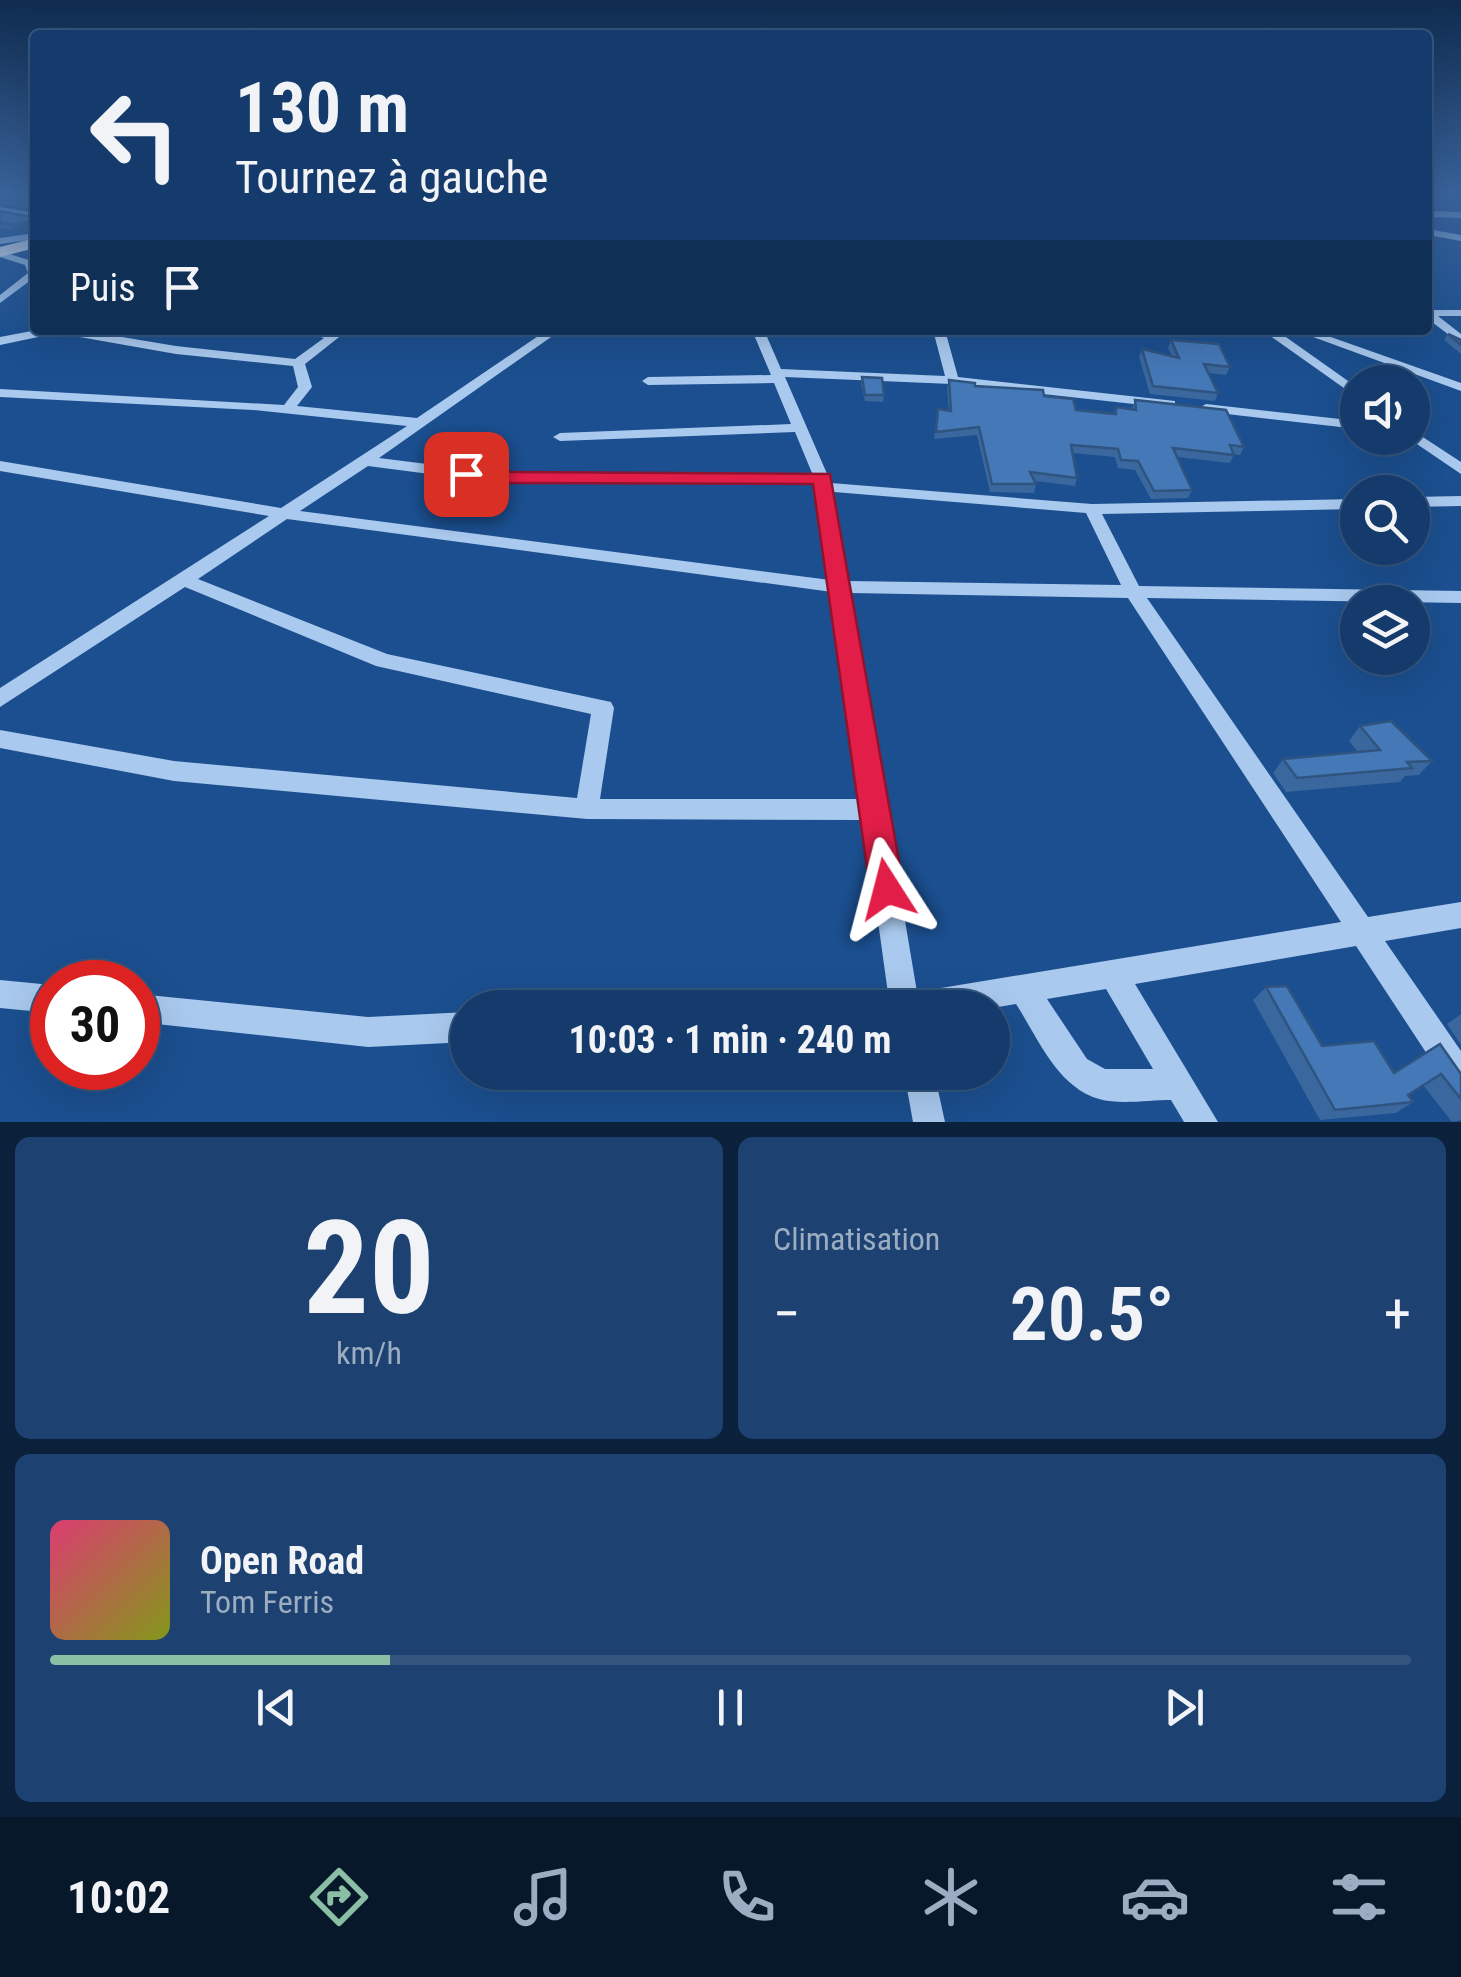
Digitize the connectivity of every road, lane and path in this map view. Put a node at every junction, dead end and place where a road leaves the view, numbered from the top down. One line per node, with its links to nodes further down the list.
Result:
1 (29, 242): 2 (highway)
2 (0, 253): 3 (street)
3 (30, 261)
4 (30, 280): 5 (street)
5 (0, 300)
6 (1461, 313): 7 (street)
7 (1432, 314)
8 (1432, 317): 17 (street)
9 (31, 335): 18 (street)
10 (90, 335): 19 (street)
11 (335, 335): 19 (street)
12 (548, 335): 27 (street)
13 (760, 335): 20 (street)
14 (940, 335): 21 (street)
15 (1275, 335): 23 (street)
16 (1314, 335): 24 (street)
17 (1461, 340)
18 (0, 341)
19 (298, 362): 26 (street)
20 (778, 376): 21 (street); 22 (street); 29 (street)
21 (952, 380): 28 (street)
22 (648, 381)
23 (1340, 381)
24 (1459, 385)
25 (0, 393): 26 (street)
26 (288, 410): 27 (street)
27 (421, 422): 32 (street)
28 (1340, 423)
29 (801, 428): 30 (street); 35 (street)
30 (560, 437)
31 (1430, 446): 33 (street)
32 (366, 461): 35 (street); 40 (street)
33 (1461, 468)
34 (2, 469): 40 (street)
35 (824, 482): 39 (street); 42 (street)
36 (1430, 502): 37 (street)
37 (1461, 502)
38 (1340, 504): 39 (street)
39 (1092, 509): 43 (street)
40 (286, 514): 41 (street); 42 (street)
41 (184, 580): 45 (street); 47 (street)
42 (840, 587): 43 (street); 48 (street)
43 (1134, 592): 44 (street); 50 (street)
44 (1461, 596)
45 (0, 699)
46 (0, 739): 47 (street)
47 (587, 810): 48 (street)
48 (875, 810): 53 (street)
49 (1461, 914): 50 (street)
50 (1362, 932): 51 (street); 59 (street)
51 (1112, 974): 52 (street); 60 (street)
52 (1023, 989): 54 (street); 60 (street)
53 (905, 990)
54 (1010, 991)
55 (0, 994): 56 (street)
56 (30, 997)
57 (160, 1010): 58 (street)
58 (450, 1028)
59 (1461, 1078)
60 (1180, 1084): 63 (street)
61 (923, 1090): 62 (street)
62 (929, 1122)
63 (1202, 1122)

